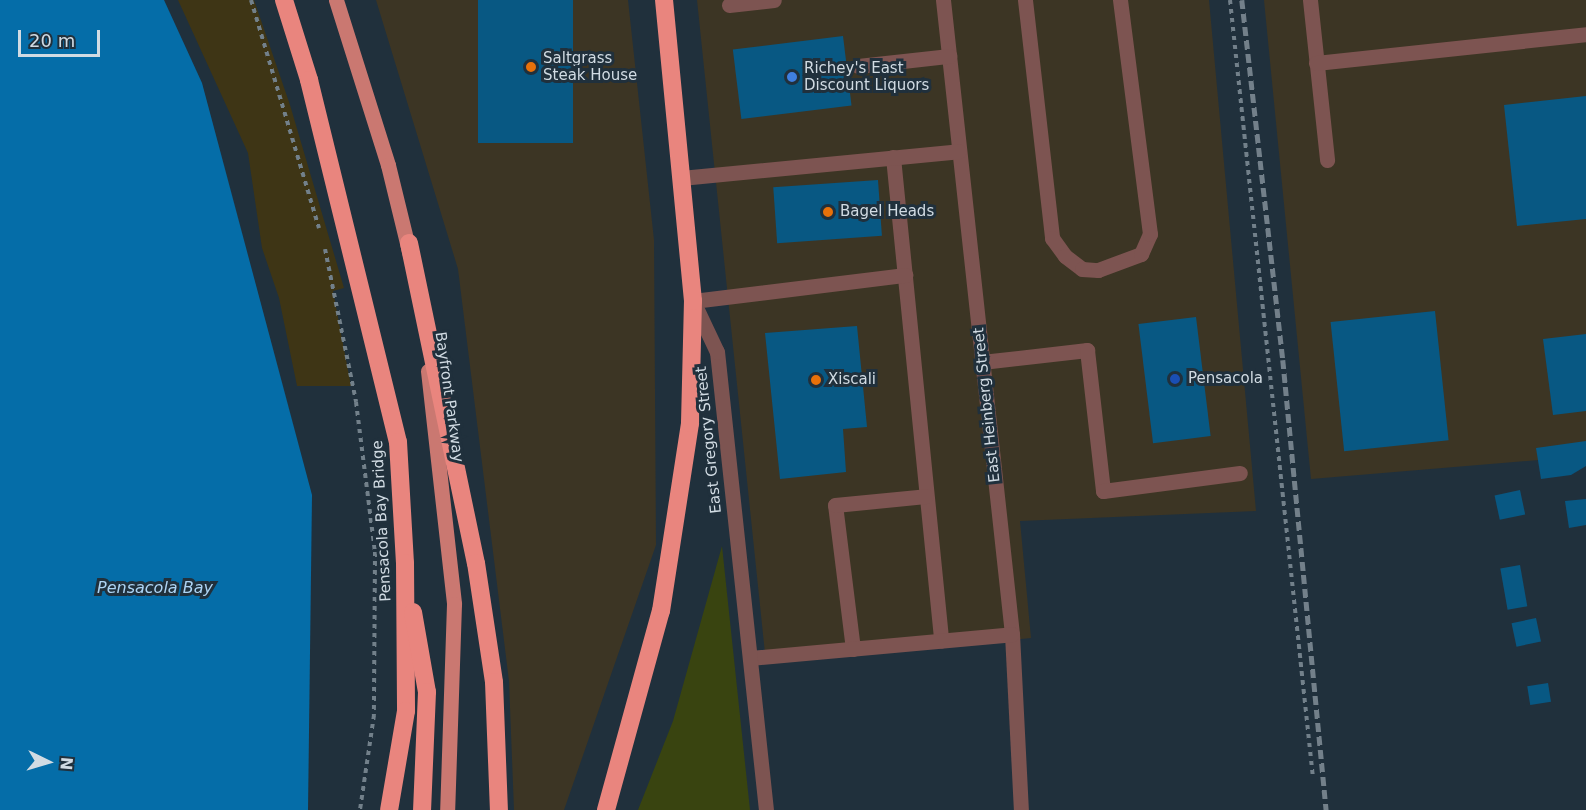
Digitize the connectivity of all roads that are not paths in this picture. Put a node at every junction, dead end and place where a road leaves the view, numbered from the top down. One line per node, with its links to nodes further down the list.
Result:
1 (284, 0): 24 (highway, Pensacola Bay Bridge)
2 (336, 0): 18 (main road, Bayfront Parkway)
3 (663, 0): 17 (highway, East Gregory Street)
4 (774, 0): 9 (street)
5 (943, 0): 11 (street, East Heinberg Street)
6 (1025, 0): 7 (street)
7 (1120, 0)
8 (1310, 0): 12 (street)
9 (729, 5)
10 (1586, 34): 12 (street)
11 (949, 56): 13 (street); 14 (street, East Heinberg Street)
12 (1316, 63): 16 (street)
13 (858, 66)
14 (959, 151): 15 (street); 21 (street, East Heinberg Street)
15 (893, 157): 17 (street); 19 (street)
16 (1327, 160)
17 (681, 177): 20 (highway, East Gregory Street)
18 (409, 243): 31 (main road, Bayfront Parkway); 32 (highway)
19 (905, 275): 20 (street); 23 (street)
20 (693, 301): 28 (street, East Gregory Street); 33 (highway)
21 (982, 362): 22 (street); 25 (street, East Heinberg Street)
22 (1240, 474)
23 (927, 496): 26 (street); 27 (street)
24 (405, 563): 29 (highway, Pensacola Bay Bridge); 30 (highway)
25 (1012, 634): 26 (street); 35 (street, East Heinberg Street)
26 (941, 641): 27 (street)
27 (853, 649): 28 (street)
28 (750, 658): 34 (street, East Gregory Street)
29 (389, 810)
30 (422, 810)
31 (447, 810)
32 (499, 810)
33 (606, 810)
34 (766, 810)
35 (1021, 810)

